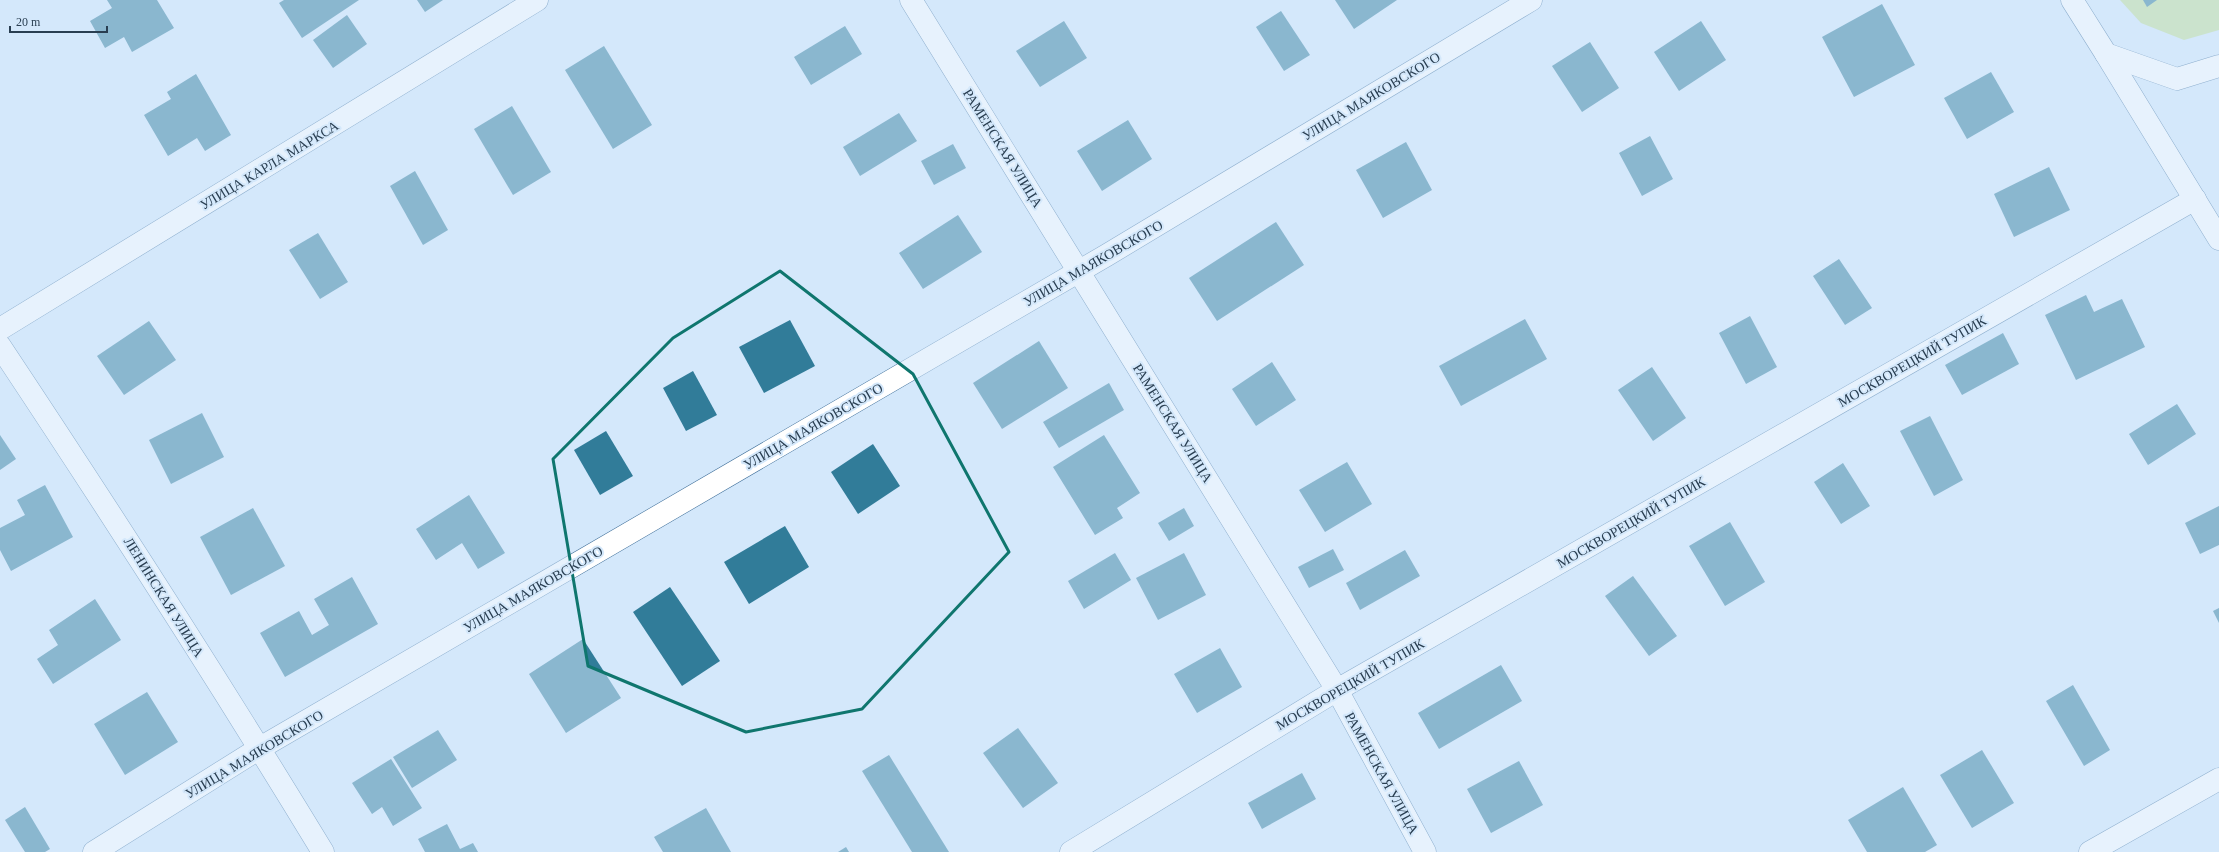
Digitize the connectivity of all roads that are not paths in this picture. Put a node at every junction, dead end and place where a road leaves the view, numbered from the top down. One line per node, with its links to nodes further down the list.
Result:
1 (537, 0): 10 (street, УЛИЦА КАРЛА МАРКСА)
2 (911, 0): 9 (street, РАМЕНСКАЯ УЛИЦА)
3 (1531, 0): 9 (street, УЛИЦА МАЯКОВСКОГО)
4 (2072, 0): 5 (street)
5 (2106, 54): 6 (street); 7 (street)
6 (2219, 66)
7 (2195, 199): 8 (street); 12 (street, МОСКВОРЕЦКИЙ ТУПИК)
8 (2219, 239)
9 (1079, 270): 12 (street, РАМЕНСКАЯ УЛИЦА); 13 (street, УЛИЦА МАЯКОВСКОГО)
10 (0, 329)
11 (0, 346): 13 (street, ЛЕНИНСКАЯ УЛИЦА)
12 (1337, 690): 17 (street, МОСКВОРЕЦКИЙ ТУПИК); 18 (street, РАМЕНСКАЯ УЛИЦА)
13 (260, 748): 15 (street, УЛИЦА МАЯКОВСКОГО); 16 (street, ЛЕНИНСКАЯ УЛИЦА)
14 (2219, 779): 19 (street)
15 (94, 852)
16 (323, 852)
17 (1071, 852)
18 (1425, 852)
19 (2090, 852)

